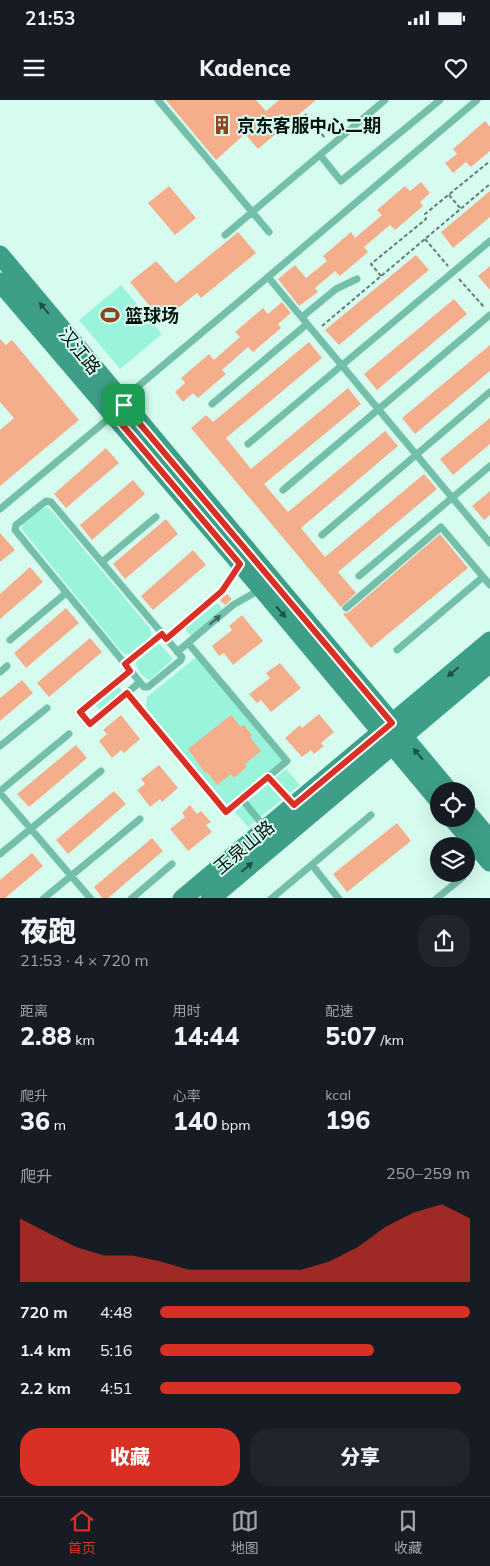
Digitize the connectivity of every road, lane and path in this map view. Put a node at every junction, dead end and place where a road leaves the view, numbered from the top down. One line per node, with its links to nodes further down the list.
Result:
1 (158, 100): 12 (lane)
2 (385, 100): 6 (lane)
3 (440, 100): 7 (lane)
4 (478, 100): 18 (lane)
5 (305, 114): 6 (path)
6 (331, 145): 7 (lane)
7 (320, 155): 12 (lane)
8 (490, 161): 10 (path)
9 (490, 184): 11 (path)
10 (449, 195): 11 (path); 17 (path)
11 (461, 209): 17 (path)
12 (252, 212): 13 (lane); 14 (lane)
13 (269, 232)
14 (225, 235)
15 (490, 241): 25 (lane)
16 (0, 256): 28 (street, 汉江路, one-way to 16)
17 (382, 276): 24 (path)
18 (268, 277): 22 (lane); 28 (lane)
19 (357, 279): 22 (lane)
20 (0, 282): 28 (street, 汉江路)
21 (490, 315): 29 (lane)
22 (302, 317): 23 (lane)
23 (307, 324): 24 (lane); 27 (lane)
24 (314, 332): 25 (lane)
25 (342, 365): 29 (lane); 30 (lane)
26 (490, 392): 31 (lane)
27 (212, 404)
28 (119, 407): 35 (lane); 40 (street, 汉江路); 61 (street, 汉江路)
29 (378, 410): 31 (lane); 33 (lane)
30 (248, 444)
31 (416, 455): 34 (lane); 37 (lane)
32 (490, 466): 34 (lane)
33 (283, 490)
34 (452, 498): 38 (lane); 41 (lane)
35 (0, 509)
36 (156, 517): 39 (lane)
37 (322, 535)
38 (490, 543)
39 (102, 562): 45 (lane); 47 (lane)
40 (240, 564): 44 (street, 汉江路); 47 (lane)
41 (359, 576)
42 (483, 577): 43 (lane); 46 (lane); 51 (lane)
43 (490, 585)
44 (262, 589): 50 (lane, one-way to 44); 61 (street, 汉江路, one-way to 61)
45 (66, 593): 48 (lane); 55 (lane)
46 (346, 608)
47 (164, 636): 52 (lane); 55 (lane)
48 (10, 640)
49 (490, 641): 61 (street, 玉泉山路, one-way to 61)
50 (188, 643): 52 (lane); 64 (lane)
51 (397, 650)
52 (177, 652): 57 (lane)
53 (490, 663): 61 (street, 玉泉山路)
54 (7, 666): 56 (lane)
55 (128, 668): 57 (lane); 58 (lane)
56 (0, 672)
57 (140, 682): 58 (lane)
58 (127, 693): 68 (lane)
59 (47, 708): 62 (lane)
60 (69, 734): 67 (lane)
61 (392, 734): 65 (street, 汉江路, one-way to 61); 66 (street, 汉江路); 69 (street, 玉泉山路); 87 (street, 玉泉山路, one-way to 61)
62 (0, 746)
63 (101, 771): 75 (lane)
64 (268, 777): 68 (lane); 69 (lane)
65 (440, 782)
66 (430, 788)
67 (0, 792): 75 (lane)
68 (242, 799): 74 (lane)
69 (294, 805): 74 (street, 玉泉山路)
70 (371, 815): 80 (lane)
71 (140, 819): 81 (lane)
72 (475, 822): 76 (street)
73 (461, 827): 78 (street)
74 (266, 828): 86 (street, 玉泉山路)
75 (30, 829): 77 (lane); 81 (lane)
76 (490, 840)
77 (0, 854)
78 (490, 862)
79 (172, 864): 85 (lane)
80 (312, 865): 88 (lane); 89 (lane)
81 (71, 876): 83 (lane); 84 (lane)
82 (457, 882): 90 (lane)
83 (43, 898)
84 (91, 898)
85 (131, 898)
86 (182, 898)
87 (210, 898)
88 (271, 898)
89 (339, 898)
90 (436, 898)

